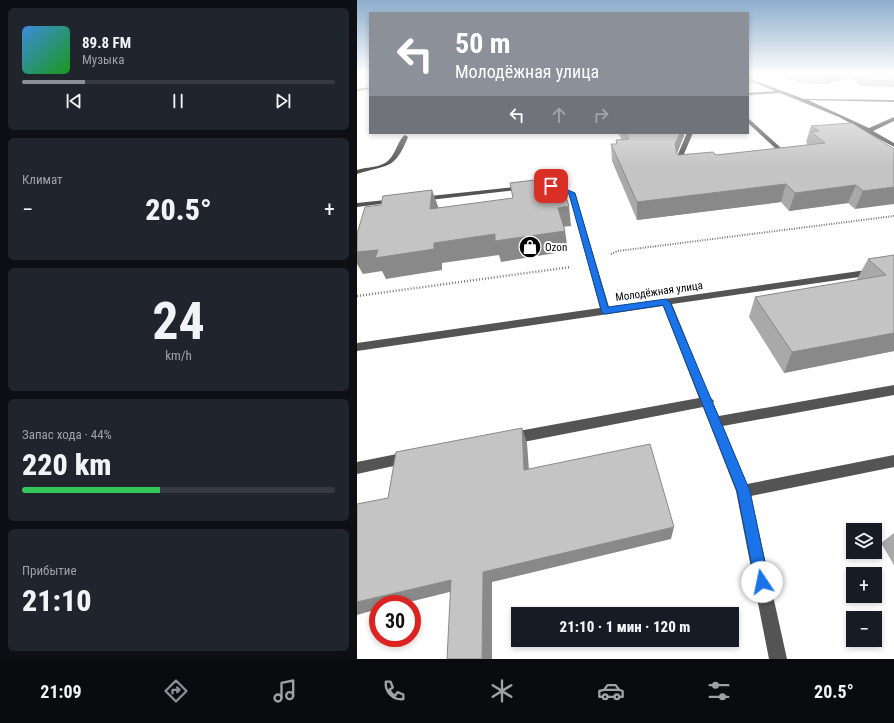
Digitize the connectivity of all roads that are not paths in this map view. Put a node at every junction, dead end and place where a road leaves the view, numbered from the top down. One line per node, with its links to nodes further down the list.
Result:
1 (815, 105): 4 (street)
2 (894, 119): 4 (street)
3 (749, 121): 8 (street)
4 (870, 130): 7 (street)
5 (691, 134): 9 (street)
6 (405, 137): 10 (street)
7 (894, 145)
8 (782, 159)
9 (687, 169)
10 (357, 172)
11 (357, 205): 14 (street)
12 (894, 269): 13 (street, Молодёжная улица)
13 (666, 302): 14 (street, Молодёжная улица); 17 (street)
14 (605, 311): 15 (street, Молодёжная улица)
15 (357, 347)
16 (894, 390): 18 (street)
17 (708, 401): 18 (street); 19 (street)
18 (716, 422): 23 (street)
19 (497, 441)
20 (419, 456): 22 (street)
21 (894, 461): 23 (street)
22 (357, 468)
23 (743, 491): 24 (street)
24 (778, 659)

